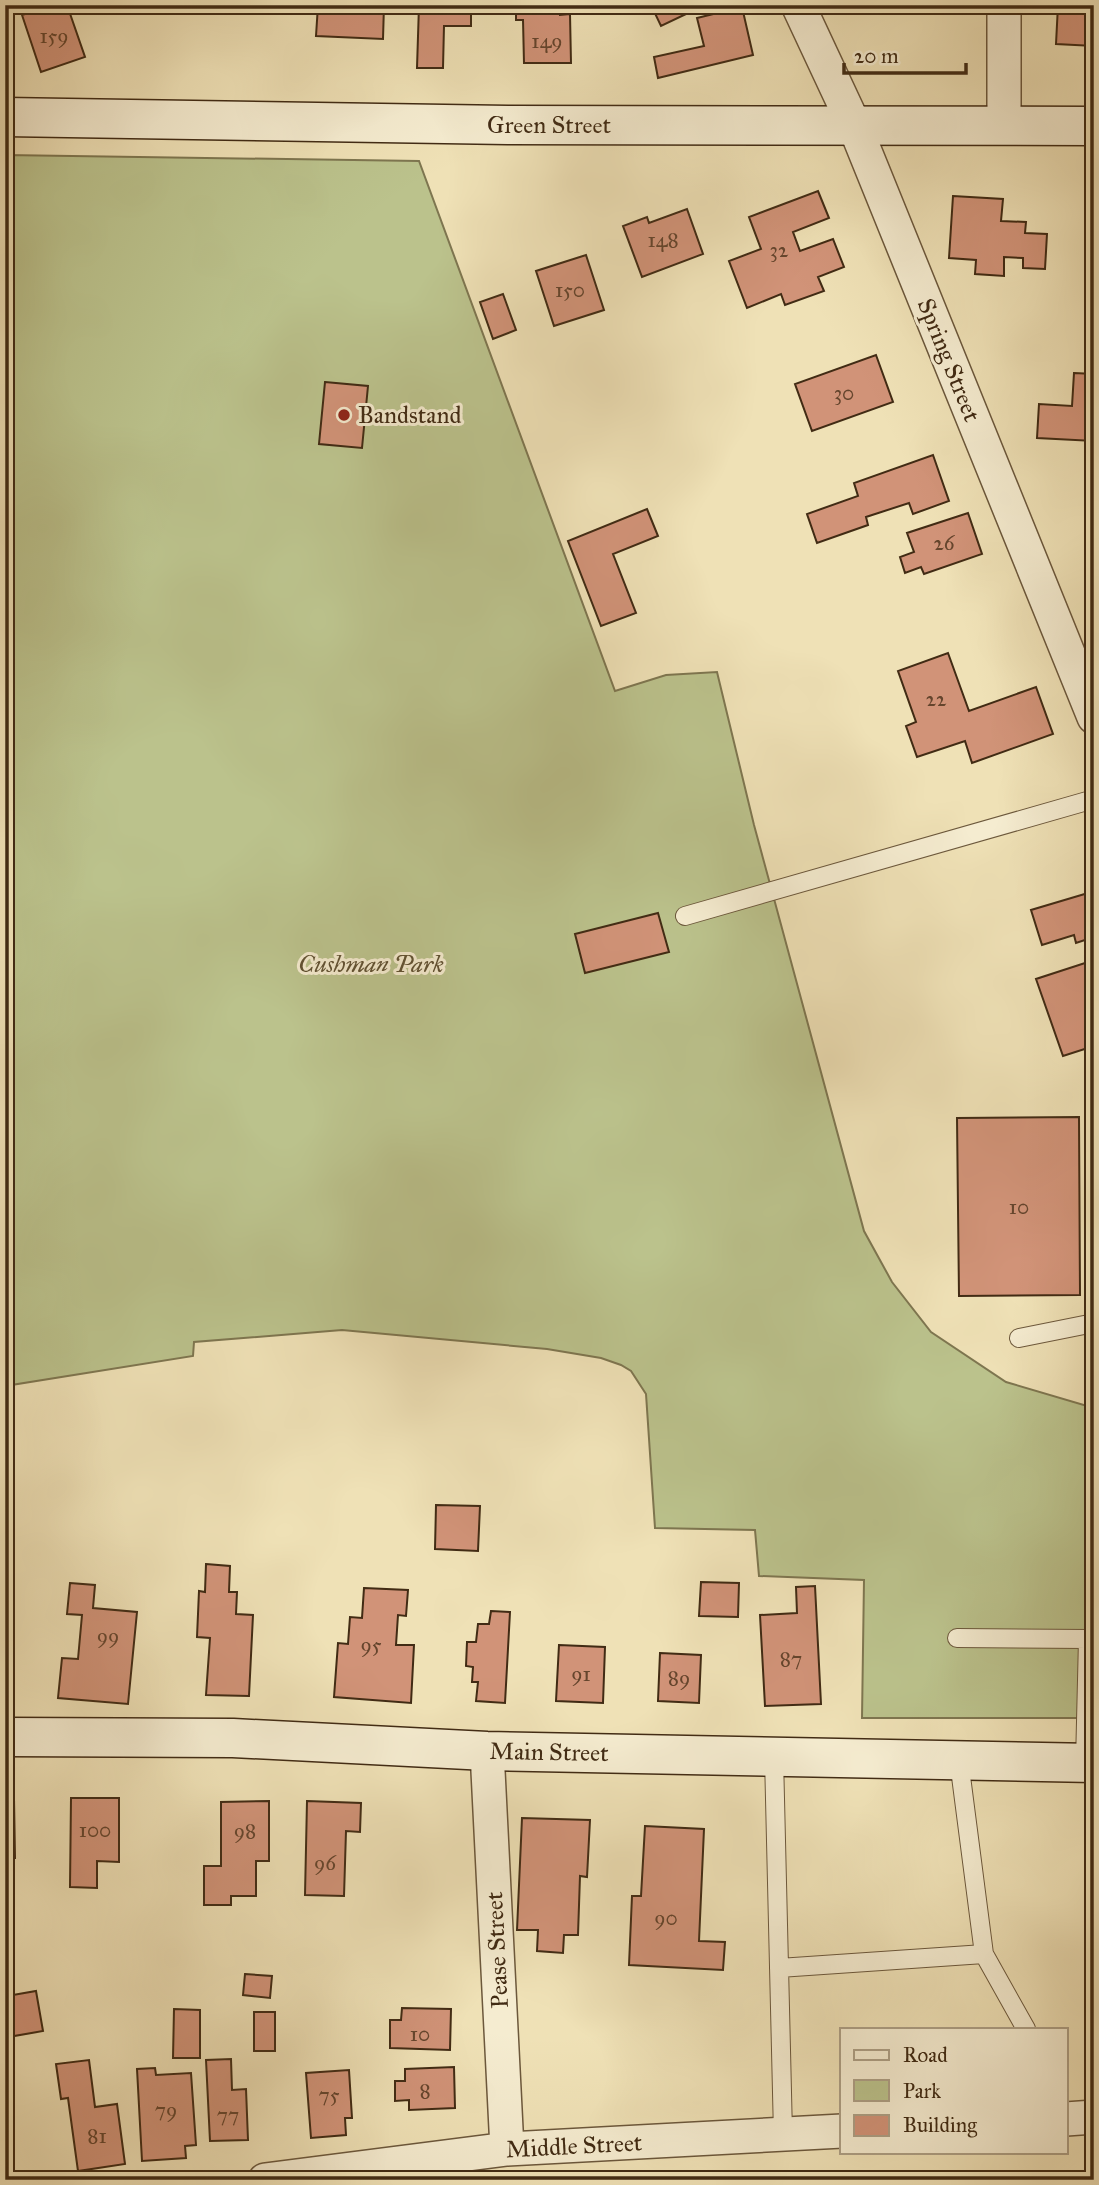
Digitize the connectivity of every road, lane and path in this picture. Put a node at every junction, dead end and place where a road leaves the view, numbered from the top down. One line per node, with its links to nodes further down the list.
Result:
1 (798, 5): 6 (street, Spring Street)
2 (1004, 5): 4 (street)
3 (5, 117): 6 (main road, Green Street)
4 (1004, 126): 5 (main road, Green Street); 6 (main road, Green Street)
5 (1094, 126)
6 (855, 127): 7 (street, Spring Street)
7 (1094, 717)
8 (1094, 799): 9 (lane)
9 (685, 916)
10 (1094, 1323): 11 (lane)
11 (1019, 1338)
12 (957, 1638): 13 (lane)
13 (1091, 1639): 18 (lane)
14 (5, 1737): 15 (main road, Main Street)
15 (487, 1751): 16 (main road, Main Street); 24 (street, Pease Street)
16 (774, 1757): 17 (main road, Main Street); 20 (lane)
17 (959, 1761): 18 (main road, Main Street); 19 (lane)
18 (1089, 1763)
19 (984, 1954): 20 (lane); 21 (lane)
20 (779, 1968): 23 (lane)
21 (1025, 2028)
22 (840, 2131): 23 (street, Middle Street)
23 (783, 2134): 24 (street, Middle Street)
24 (508, 2149): 25 (street, Middle Street)
25 (265, 2180)

